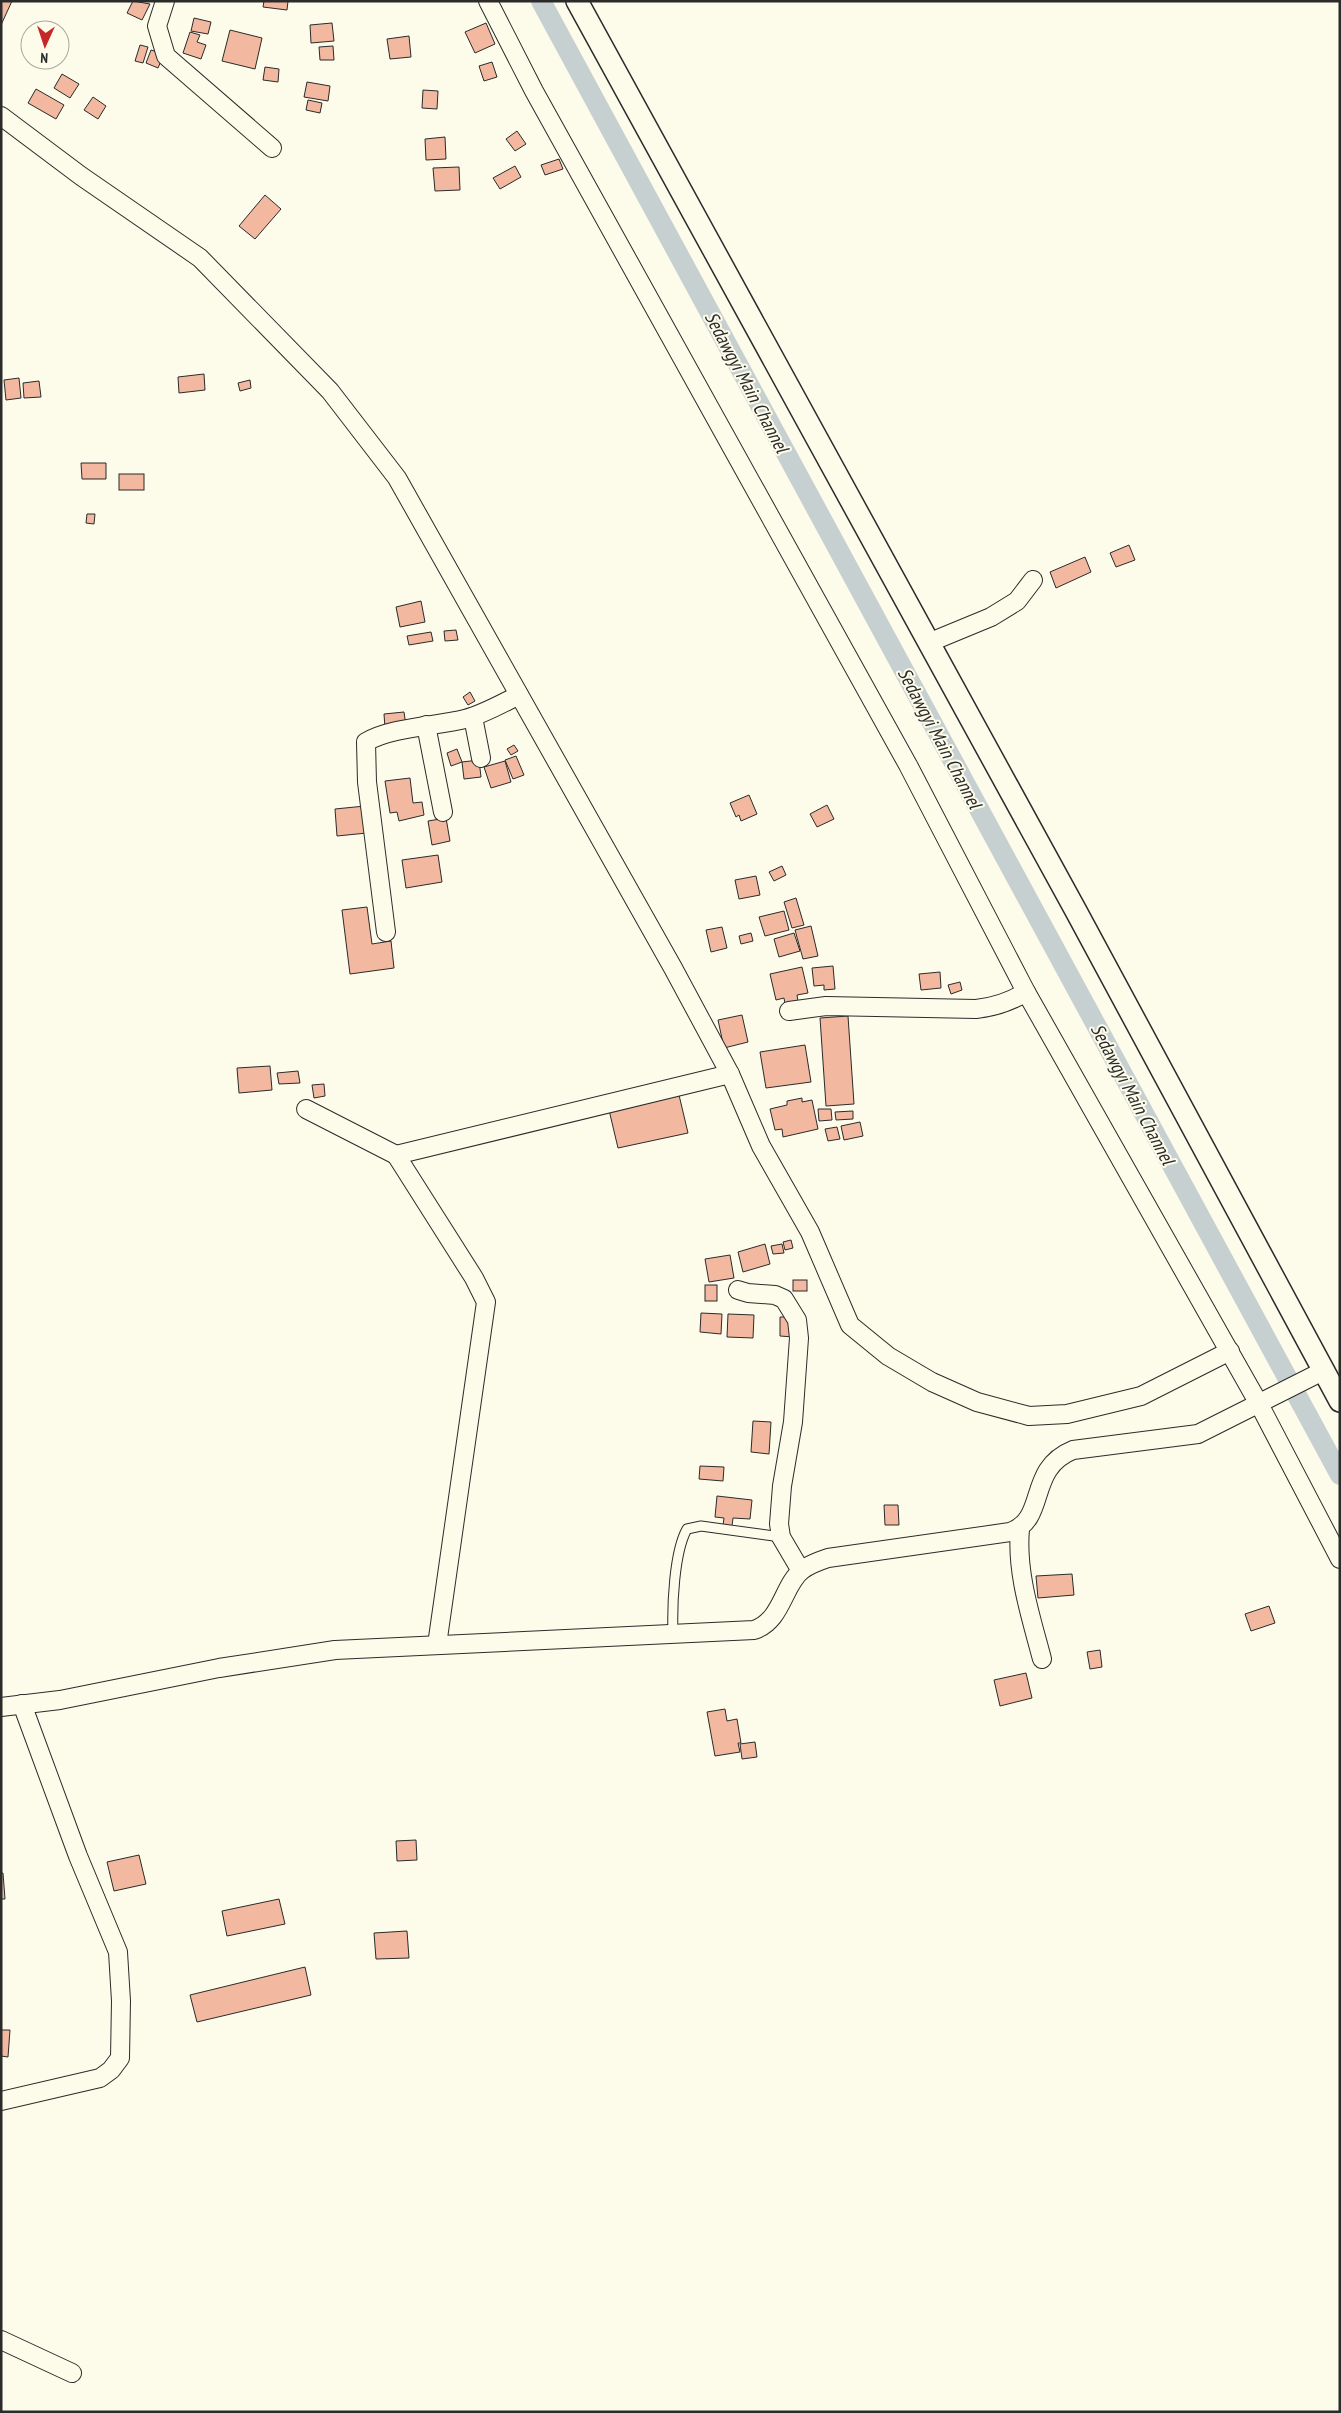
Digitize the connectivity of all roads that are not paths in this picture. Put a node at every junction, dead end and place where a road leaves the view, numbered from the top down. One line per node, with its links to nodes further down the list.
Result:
1 (165, 1): 5 (street)
2 (488, 1): 14 (street)
3 (577, 1): 7 (street)
4 (1, 116): 8 (street)
5 (272, 148)
6 (1033, 580): 7 (street)
7 (928, 643): 21 (street)
8 (519, 696): 9 (street); 16 (street)
9 (473, 716): 10 (street); 11 (street)
10 (426, 725): 12 (street); 13 (street)
11 (481, 758)
12 (443, 812)
13 (386, 932)
14 (1026, 992): 15 (street); 20 (street)
15 (789, 1011)
16 (730, 1074): 18 (street); 20 (street)
17 (306, 1109): 18 (street)
18 (396, 1155): 29 (street)
19 (738, 1290): 25 (street)
20 (1230, 1351): 22 (street)
21 (1320, 1373): 22 (street); 23 (street)
22 (1264, 1401): 24 (street); 26 (street)
23 (1340, 1401)
24 (1020, 1529): 27 (street); 30 (street)
25 (781, 1537): 27 (street); 28 (lane)
26 (1340, 1559)
27 (801, 1571): 28 (street)
28 (673, 1633): 29 (street)
29 (438, 1644): 31 (street)
30 (1042, 1659)
31 (22, 1704): 32 (street); 33 (street)
32 (1, 1707)
33 (1, 2101)
34 (1, 2340): 35 (street)
35 (72, 2373)

